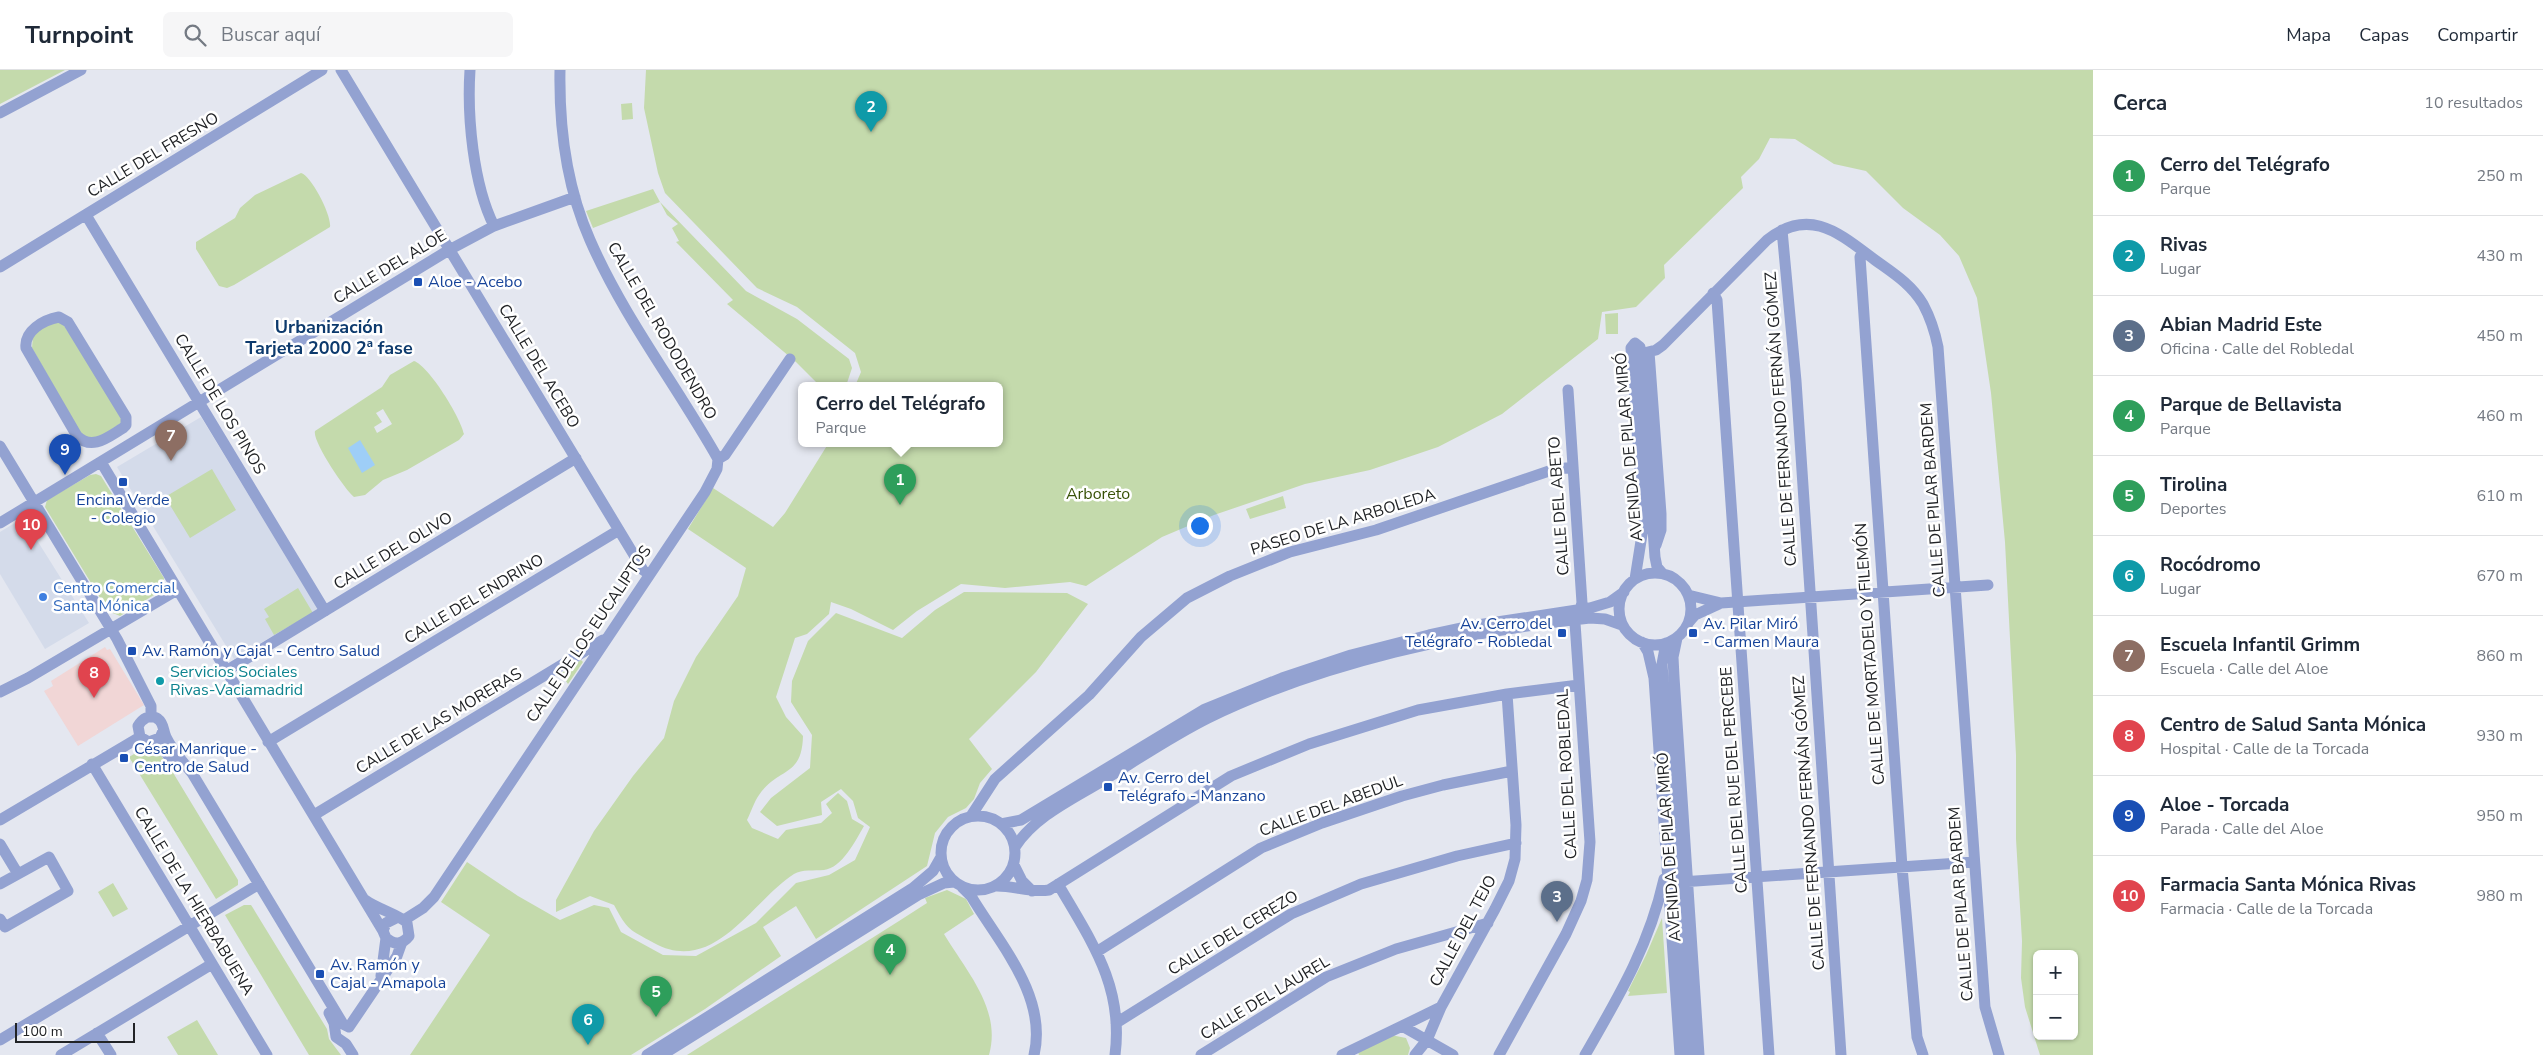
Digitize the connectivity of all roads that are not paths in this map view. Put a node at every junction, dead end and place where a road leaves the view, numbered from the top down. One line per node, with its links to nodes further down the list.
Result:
1 (81, 70): 6 (street)
2 (322, 70): 8 (street, CALLE DEL FRESNO)
3 (341, 70): 11 (street, CALLE DEL ACEBO)
4 (470, 70): 9 (street)
5 (560, 70): 7 (street, CALLE DEL RODODENDRO)
6 (0, 113)
7 (575, 197): 9 (street, CALLE DEL ALOE); 22 (street, CALLE DEL RODODENDRO)
8 (86, 215): 13 (street, CALLE DEL FRESNO); 19 (street, CALLE DE LOS PINOS)
9 (494, 226): 11 (street, CALLE DEL ALOE)
10 (1782, 230): 12 (street, CALLE DE PILAR BARDEM); 14 (street, CALLE DE PILAR BARDEM); 37 (street, CALLE DE FERNANDO FERNÁN GÓMEZ)
11 (449, 250): 19 (street, CALLE DEL ALOE); 21 (street, CALLE DEL ACEBO)
12 (1864, 251): 32 (street, CALLE DE PILAR BARDEM); 35 (street, CALLE DE MORTADELO Y FILEMÓN)
13 (0, 267)
14 (1713, 293): 16 (street, CALLE DE PILAR BARDEM); 38 (street, CALLE DEL RUE DEL PERCEBE)
15 (35, 328): 15 (street)
16 (1645, 353): 29 (street, AVENIDA DE PILAR MIRÓ); 30 (street, AVENIDA DE PILAR MIRÓ)
17 (790, 359): 22 (street, CALLE DE LOS EUCALIPTOS)
18 (1568, 390): 24 (street, CALLE DEL ABETO)
19 (200, 403): 23 (street, CALLE DEL ALOE); 41 (street, CALLE DE LOS PINOS)
20 (0, 446): 25 (street)
21 (576, 458): 27 (street, CALLE DEL ACEBO); 41 (street, CALLE DEL OLIVO)
22 (718, 459): 28 (street, CALLE DE LOS EUCALIPTOS)
23 (101, 462): 25 (street, CALLE DEL ALOE); 33 (street)
24 (1573, 467): 40 (street, CALLE DEL ABETO); 62 (street, PASEO DE LA ARBOLEDA)
25 (34, 502): 26 (street, CALLE DEL ALOE); 45 (street)
26 (0, 523)
27 (619, 530): 28 (street, CALLE DEL ACEBO); 59 (street, CALLE DEL ENDRINO)
28 (650, 574): 46 (street, CALLE DE LOS EUCALIPTOS)
29 (1663, 574): 30 (street); 36 (street)
30 (1635, 579): 34 (street)
31 (1988, 586): 32 (street)
32 (1955, 587): 35 (street); 71 (street, CALLE DE PILAR BARDEM)
33 (177, 590): 45 (street); 51 (street)
34 (1624, 592): 40 (street); 44 (street)
35 (1882, 592): 37 (street); 74 (street, CALLE DE MORTADELO Y FILEMÓN)
36 (1688, 595): 39 (street); 43 (street)
37 (1809, 597): 38 (street); 75 (street, CALLE DE FERNANDO FERNÁN GÓMEZ)
38 (1737, 602): 39 (street); 77 (street, CALLE DEL RUE DEL PERCEBE)
39 (1721, 603): 43 (street)
40 (1582, 608): 42 (street); 66 (street)
41 (325, 611): 51 (street, CALLE DEL OLIVO)
42 (1576, 620): 44 (street); 52 (street, CALLE DEL ROBLEDAL); 69 (street)
43 (1689, 622): 47 (street)
44 (1622, 625): 48 (street)
45 (110, 628): 53 (street); 55 (street)
46 (606, 638): 49 (street, CALLE DE LAS MORERAS); 50 (street, CALLE DE LOS EUCALIPTOS)
47 (1671, 641): 48 (street); 78 (street, AVENIDA DE PILAR MIRÓ)
48 (1642, 642): 73 (street, AVENIDA DE PILAR MIRÓ)
49 (580, 653): 50 (street); 63 (street, CALLE DE LAS MORERAS)
50 (591, 660): 87 (street, CALLE DE LOS EUCALIPTOS)
51 (226, 671): 59 (street)
52 (1579, 684): 54 (street); 115 (street, CALLE DEL ROBLEDAL)
53 (0, 692)
54 (1507, 694): 61 (street, CALLE DEL TEJO); 80 (street)
55 (151, 717): 56 (street); 57 (street)
56 (163, 731): 58 (street); 82 (street)
57 (140, 736): 58 (street); 60 (street)
58 (153, 742): 82 (street)
59 (268, 742): 63 (street)
60 (92, 764): 65 (street); 89 (street, CALLE DE LA HIERBABUENA)
61 (1512, 771): 67 (street, CALLE DEL TEJO); 92 (street, CALLE DEL ABEDUL)
62 (989, 786): 64 (street, PASEO DE LA ARBOLEDA); 66 (street)
63 (314, 815): 85 (street)
64 (972, 816): 66 (street); 70 (street)
65 (0, 820)
66 (996, 821): 69 (street)
67 (1516, 843): 88 (street, CALLE DEL TEJO); 96 (street, CALLE DEL CEREZO)
68 (0, 844): 76 (street)
69 (1015, 848): 72 (street)
70 (940, 857): 81 (street); 108 (street)
71 (1974, 862): 74 (street); 123 (street, CALLE DE PILAR BARDEM)
72 (1014, 865): 83 (street); 84 (street)
73 (1667, 865): 116 (street); 117 (street, AVENIDA DE PILAR MIRÓ)
74 (1902, 867): 75 (street); 122 (street, CALLE DE MORTADELO Y FILEMÓN)
75 (1828, 872): 77 (street); 121 (street, CALLE DE FERNANDO FERNÁN GÓMEZ)
76 (18, 874): 79 (street); 86 (street)
77 (1757, 876): 78 (street); 120 (street, CALLE DEL RUE DEL PERCEBE)
78 (1683, 882): 118 (street, AVENIDA DE PILAR MIRÓ); 119 (street, AVENIDA DE PILAR MIRÓ)
79 (0, 884)
80 (1058, 884): 84 (street); 92 (street)
81 (958, 885): 83 (street); 109 (street); 110 (street)
82 (256, 886): 89 (street); 98 (street)
83 (997, 886): 84 (street)
84 (1032, 892)
85 (362, 897): 87 (street); 90 (street)
86 (0, 918)
87 (401, 918): 90 (street); 91 (street)
88 (1488, 923): 95 (street, CALLE DEL TEJO); 112 (street, CALLE DEL LAUREL)
89 (189, 926): 93 (street, CALLE DE LA HIERBABUENA); 100 (street)
90 (384, 935): 91 (street); 94 (street)
91 (402, 942): 94 (street)
92 (1098, 951): 96 (street)
93 (212, 964): 99 (street); 105 (street, CALLE DE LA HIERBABUENA)
94 (381, 978): 98 (street)
95 (1442, 1007): 97 (street); 101 (street, CALLE DEL TEJO)
96 (1116, 1023): 111 (street)
97 (1402, 1026): 101 (street); 102 (street)
98 (343, 1031): 106 (street); 107 (street)
99 (98, 1033): 103 (street); 104 (street)
100 (0, 1040)
101 (1427, 1040): 113 (street, CALLE DEL TEJO); 114 (street)
102 (1344, 1054)
103 (61, 1055)
104 (111, 1055)
105 (267, 1055)
106 (353, 1055)
107 (359, 1055)
108 (647, 1055)
109 (662, 1055)
110 (1034, 1055)
111 (1115, 1055)
112 (1201, 1055)
113 (1415, 1055)
114 (1454, 1055)
115 (1499, 1055)
116 (1585, 1055)
117 (1680, 1055)
118 (1689, 1055)
119 (1699, 1055)
120 (1770, 1055)
121 (1841, 1055)
122 (1923, 1055)
123 (1999, 1055)

